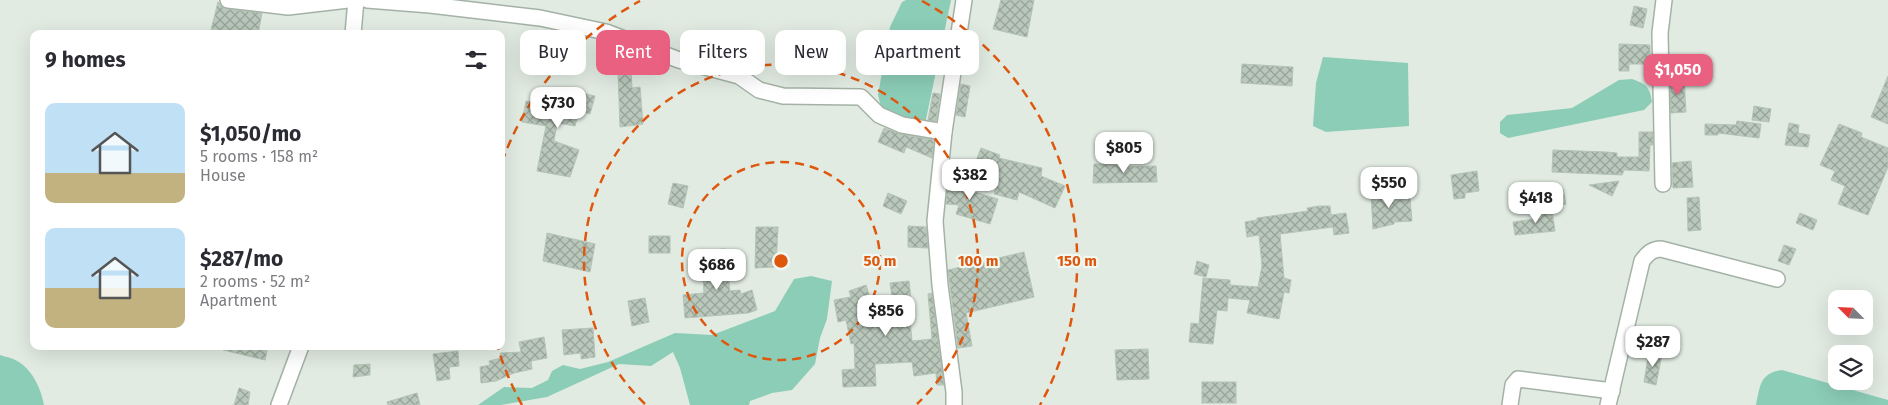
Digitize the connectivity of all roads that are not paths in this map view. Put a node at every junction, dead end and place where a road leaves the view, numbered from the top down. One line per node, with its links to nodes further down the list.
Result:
1 (228, 0): 2 (street)
2 (348, 0)
3 (356, 0): 7 (street)
4 (367, 0): 8 (street)
5 (964, 0): 8 (street)
6 (1664, 0): 9 (street)
7 (353, 30)
8 (944, 132): 14 (street)
9 (1663, 184)
10 (1777, 279): 12 (street)
11 (300, 350): 13 (street)
12 (1610, 398): 15 (street)
13 (279, 405)
14 (954, 405)
15 (1510, 405)

